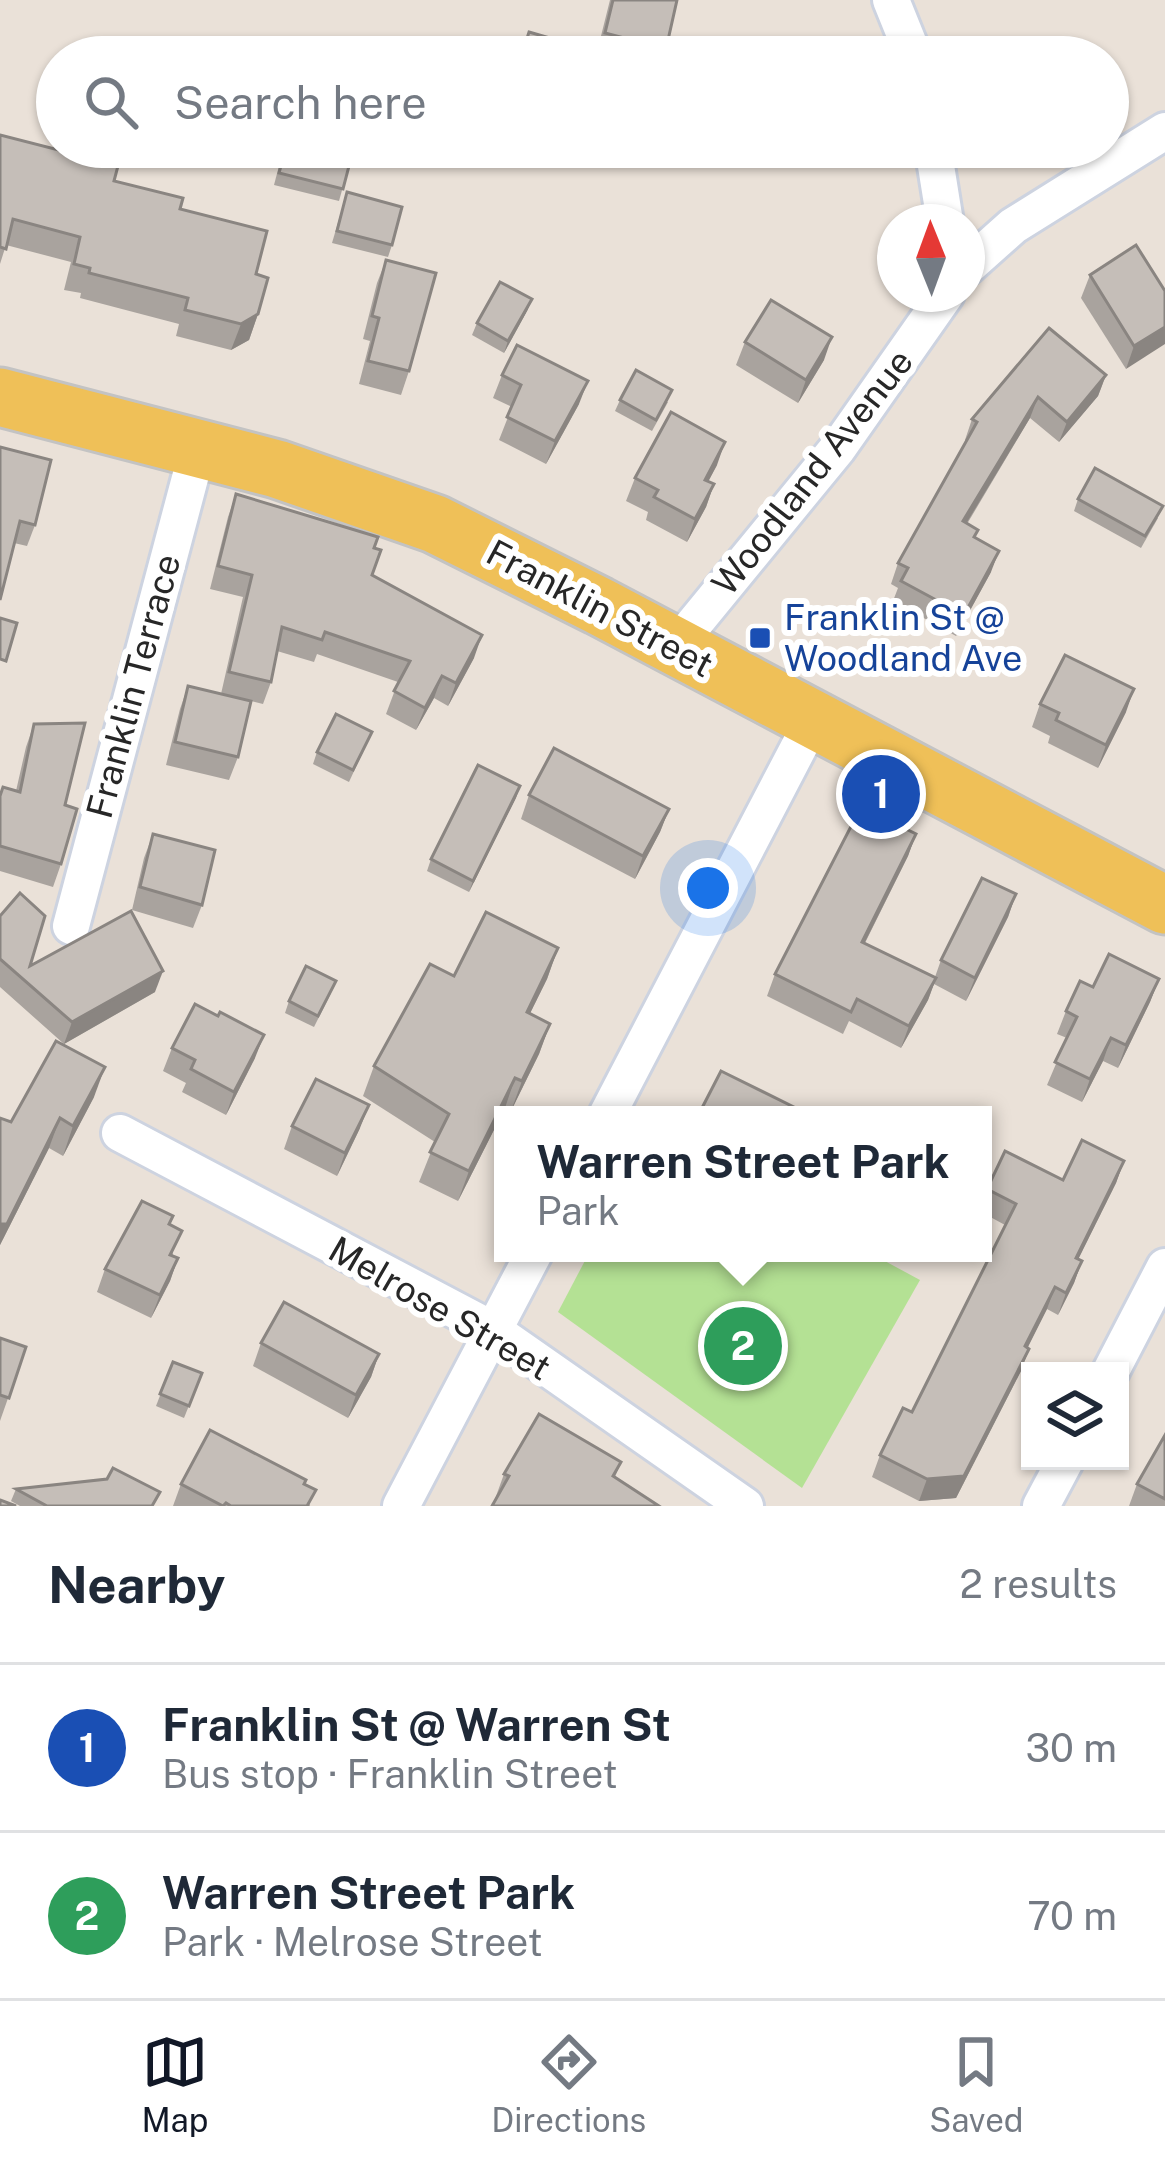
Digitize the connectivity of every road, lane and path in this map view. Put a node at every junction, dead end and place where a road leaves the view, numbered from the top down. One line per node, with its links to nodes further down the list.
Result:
1 (891, 0): 2 (street)
2 (906, 36)
3 (1165, 131): 4 (street)
4 (1129, 154)
5 (936, 168): 7 (street)
6 (1106, 168): 8 (street)
7 (942, 204)
8 (985, 251)
9 (933, 312): 12 (street, Woodland Avenue)
10 (0, 397): 11 (main road, Franklin Street)
11 (198, 448): 12 (main road, Franklin Street); 15 (street, Franklin Terrace)
12 (675, 647): 13 (main road, Franklin Street)
13 (813, 720): 14 (main road, Franklin Street); 16 (street)
14 (1165, 905)
15 (71, 926)
16 (612, 1106)
17 (120, 1132): 20 (street, Melrose Street)
18 (529, 1262): 20 (street)
19 (1165, 1267): 21 (street)
20 (493, 1330): 23 (street); 24 (street, Melrose Street)
21 (1116, 1362)
22 (1060, 1470): 25 (street)
23 (401, 1506)
24 (745, 1506)
25 (1041, 1506)

